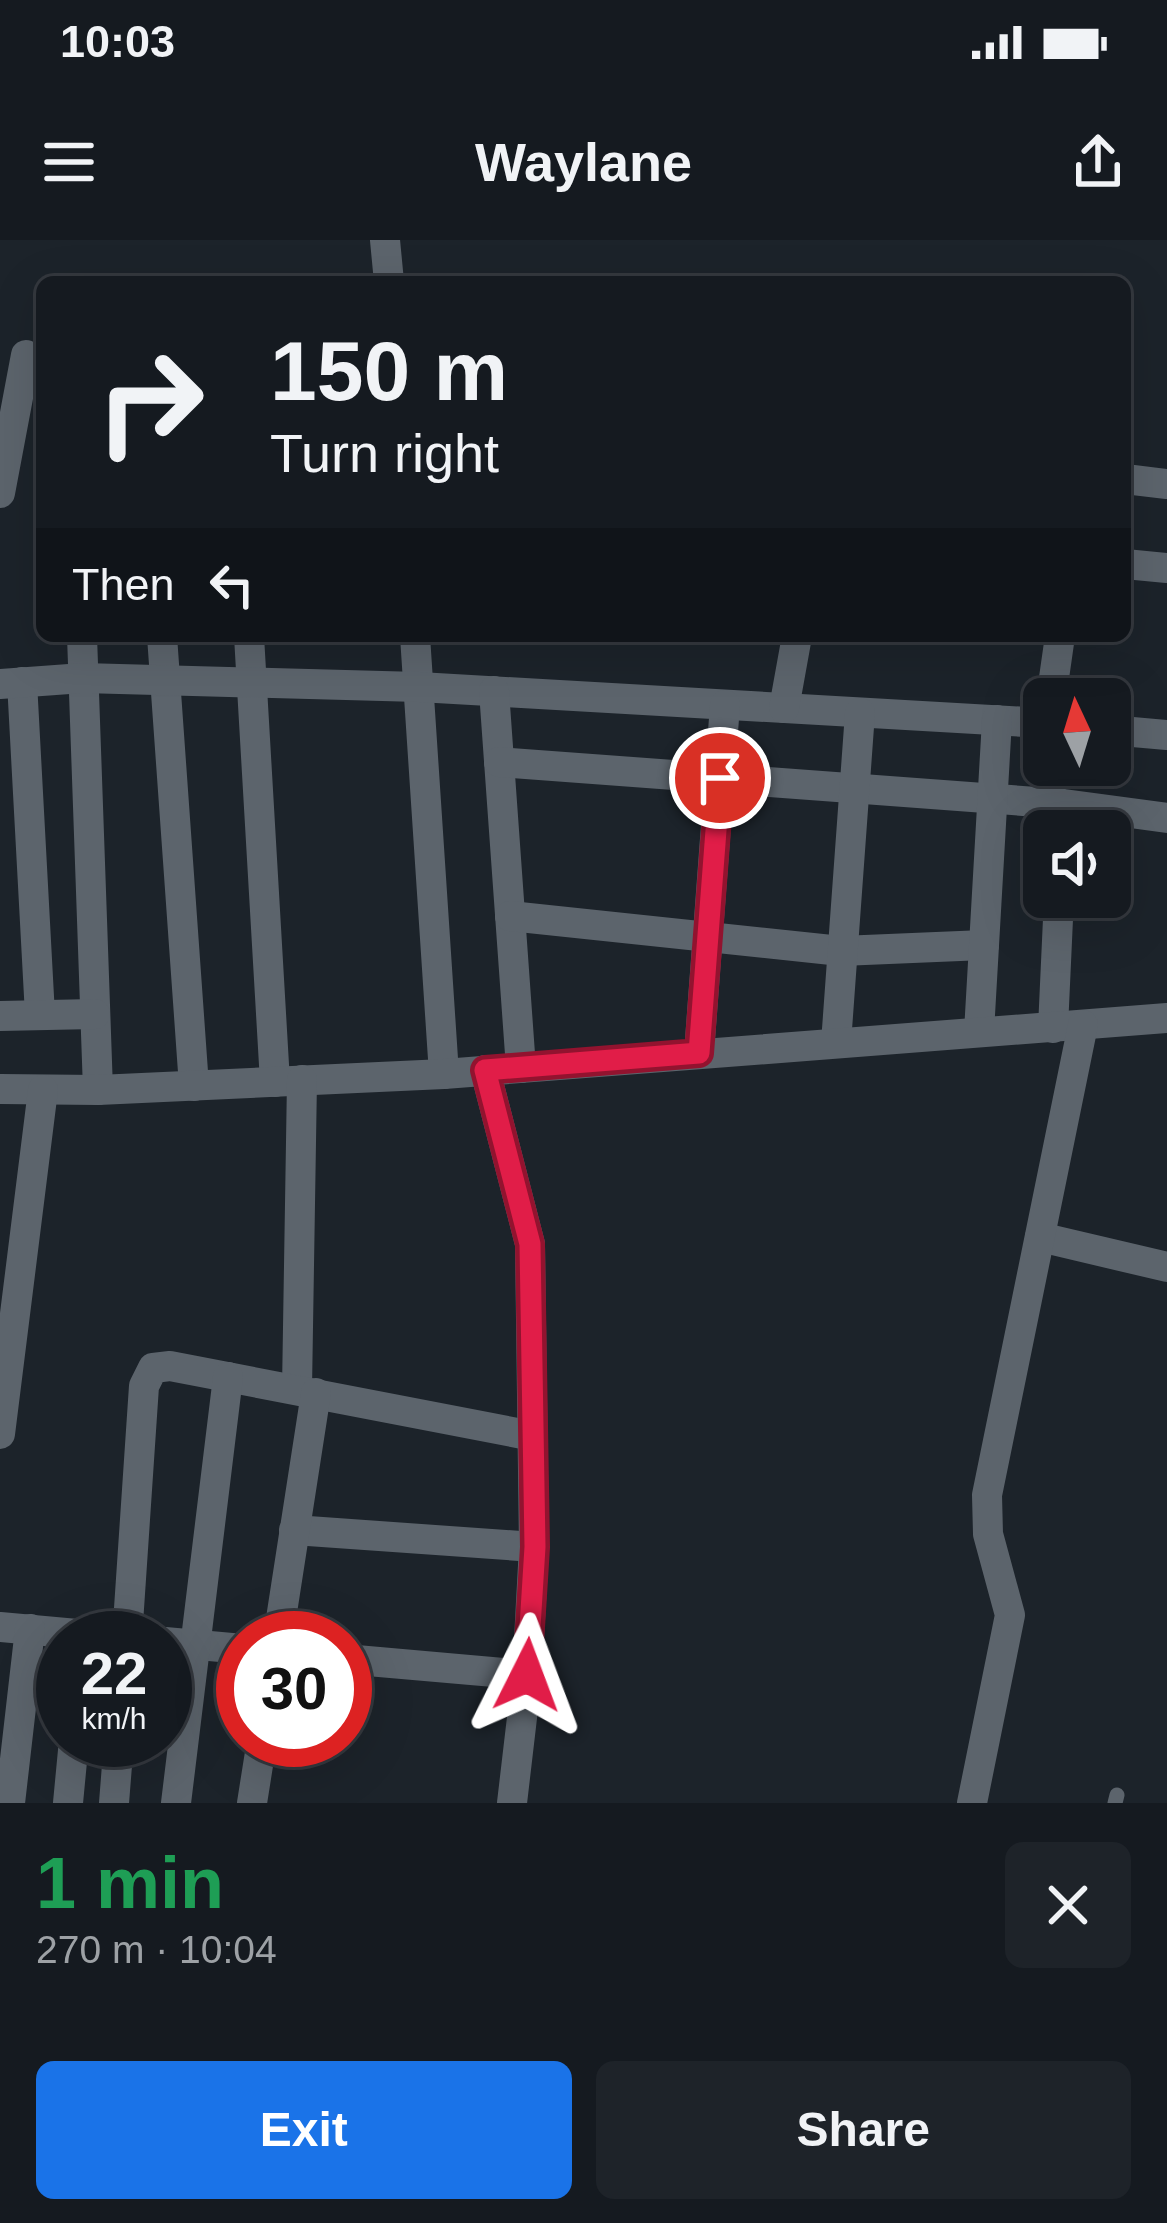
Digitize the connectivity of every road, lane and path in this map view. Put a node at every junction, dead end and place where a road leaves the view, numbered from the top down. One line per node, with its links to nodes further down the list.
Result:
1 (386, 240): 2 (street)
2 (388, 276)
3 (26, 355): 4 (street)
4 (7, 420): 5 (street)
5 (3, 460): 8 (street)
6 (1131, 480): 7 (street)
7 (1167, 484)
8 (0, 493)
9 (1131, 565): 10 (street)
10 (1167, 568)
11 (82, 642): 17 (street)
12 (162, 642): 19 (street)
13 (249, 642): 20 (street)
14 (415, 642): 22 (street)
15 (796, 642): 25 (street)
16 (1059, 642): 18 (street)
17 (83, 678): 19 (street); 21 (street); 43 (street)
18 (1054, 678)
19 (165, 679): 20 (street); 55 (street)
20 (250, 682): 22 (street); 54 (street)
21 (11, 683): 44 (street)
22 (419, 687): 23 (street); 53 (street)
23 (494, 692): 24 (street); 31 (street)
24 (724, 705): 25 (street); 32 (street)
25 (784, 708): 26 (street)
26 (860, 712): 27 (street); 33 (street)
27 (997, 720): 28 (street); 34 (street)
28 (1023, 722)
29 (1131, 732): 30 (street)
30 (1167, 735)
31 (499, 762): 32 (street); 38 (street)
32 (720, 778): 33 (street); 40 (street)
33 (854, 787): 34 (street); 42 (street)
34 (992, 798): 35 (street); 41 (street)
35 (1035, 810)
36 (1131, 818): 37 (street)
37 (1167, 818)
38 (510, 916): 40 (street); 51 (street)
39 (1060, 918): 46 (street)
40 (706, 937): 42 (street); 50 (street)
41 (984, 945): 42 (street); 48 (street)
42 (841, 951): 49 (street)
43 (95, 1014): 44 (street); 58 (street)
44 (40, 1015): 45 (street)
45 (0, 1016)
46 (1068, 1027): 47 (street); 48 (street); 59 (street)
47 (1165, 1027)
48 (979, 1031): 49 (street)
49 (836, 1043): 50 (street)
50 (699, 1053): 51 (street)
51 (521, 1068): 52 (street)
52 (485, 1070): 53 (street); 64 (street)
53 (444, 1074): 54 (street)
54 (288, 1081): 55 (street); 62 (street)
55 (194, 1086): 58 (street)
56 (0, 1089): 57 (street)
57 (43, 1090): 58 (street); 63 (street)
58 (98, 1090)
59 (1040, 1237): 60 (street); 84 (street)
60 (1166, 1264)
61 (228, 1377): 62 (street); 67 (street); 71 (street)
62 (306, 1391): 64 (street); 65 (street)
63 (0, 1433)
64 (533, 1436): 66 (street)
65 (294, 1530): 66 (street); 68 (street)
66 (535, 1547): 74 (street)
67 (126, 1611)
68 (282, 1611)
69 (15, 1628): 78 (street)
70 (192, 1645): 71 (street)
71 (197, 1645): 72 (street); 81 (street)
72 (216, 1647)
73 (372, 1661): 74 (street)
74 (527, 1675): 83 (street)
75 (71, 1767): 79 (street)
76 (117, 1767): 80 (street)
77 (258, 1767): 82 (street)
78 (10, 1803)
79 (68, 1803)
80 (114, 1803)
81 (176, 1803)
82 (252, 1803)
83 (512, 1803)
84 (972, 1803)

